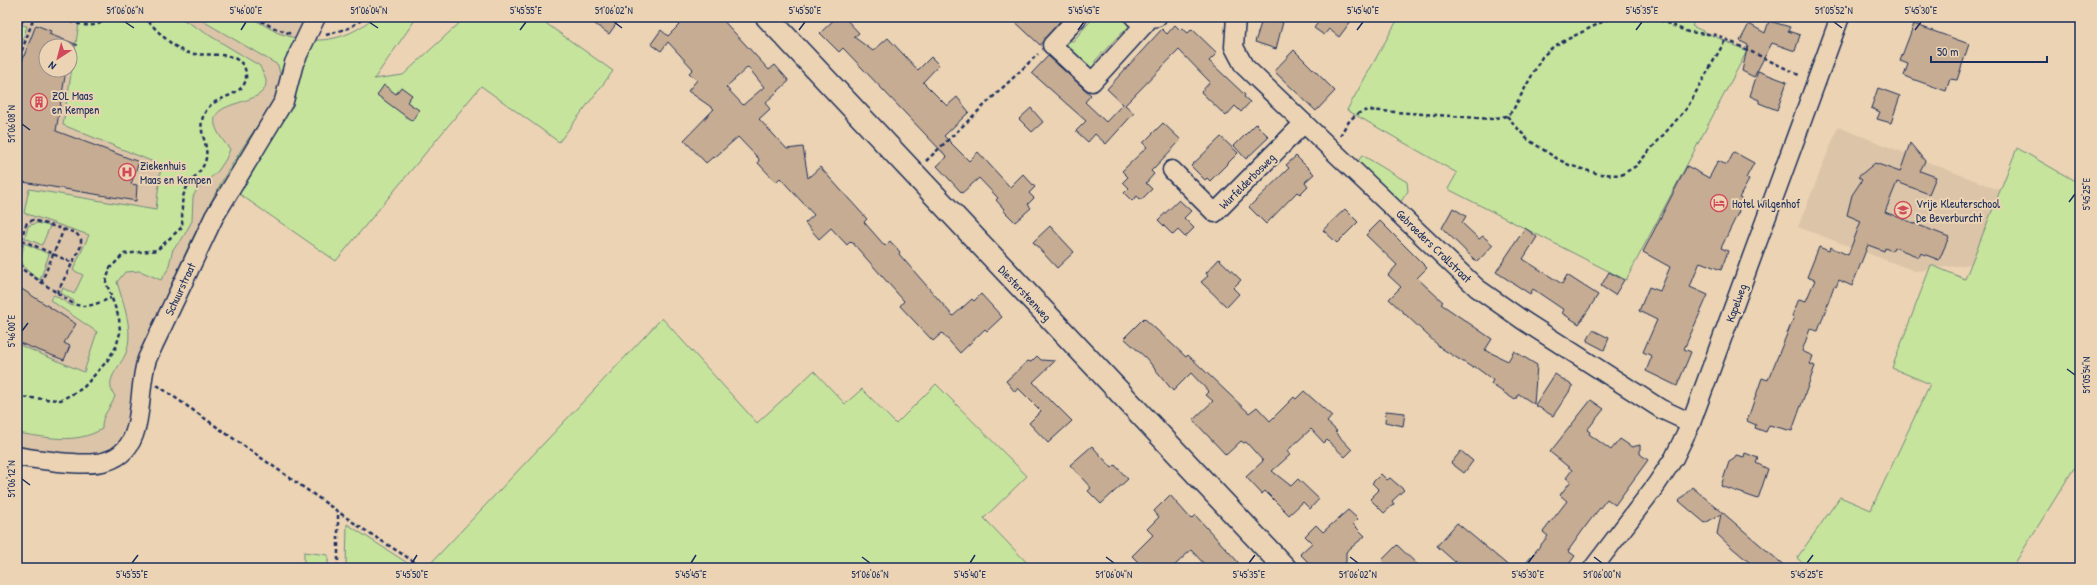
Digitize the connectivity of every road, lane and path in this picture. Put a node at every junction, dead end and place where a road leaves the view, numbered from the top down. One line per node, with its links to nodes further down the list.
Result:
1 (19, 17): 16 (lane)
2 (34, 17): 20 (path)
3 (57, 17): 4 (path)
4 (108, 17)
5 (144, 17): 33 (path)
6 (255, 17): 17 (path)
7 (316, 17): 17 (street, Schuurstraat)
8 (366, 17): 17 (path)
9 (767, 17): 26 (main road, Diestersteenweg)
10 (1078, 17): 19 (street)
11 (1236, 17): 23 (street, Gebroeders Crollstraat)
12 (1612, 17): 22 (path)
13 (1653, 17): 18 (path)
14 (1840, 17): 21 (street, Kapelweg)
15 (1145, 20): 19 (street)
16 (17, 21)
17 (308, 37): 34 (street, Schuurstraat)
18 (1726, 39): 21 (path); 22 (path)
19 (1052, 45): 26 (path)
20 (17, 64)
21 (1816, 84): 36 (street, Kapelweg)
22 (1507, 116): 24 (path)
23 (1304, 123): 24 (street, Gebroeders Crollstraat); 25 (street, Wurfelderbosweg)
24 (1333, 151): 36 (street, Gebroeders Crollstraat)
25 (1172, 170)
26 (913, 173): 41 (main road, Diestersteenweg)
27 (64, 229): 28 (path); 29 (path); 30 (path)
28 (22, 240): 29 (path); 31 (path)
29 (53, 253): 30 (path); 31 (path)
30 (73, 263): 32 (path)
31 (42, 283): 32 (path)
32 (57, 293): 33 (path)
33 (111, 298): 35 (path)
34 (142, 380): 37 (street, Schuurstraat); 38 (path)
35 (17, 397)
36 (1691, 423): 42 (street, Kapelweg)
37 (17, 456)
38 (338, 511): 39 (path); 40 (path)
39 (338, 568)
40 (424, 568)
41 (1285, 568)
42 (1593, 568)

